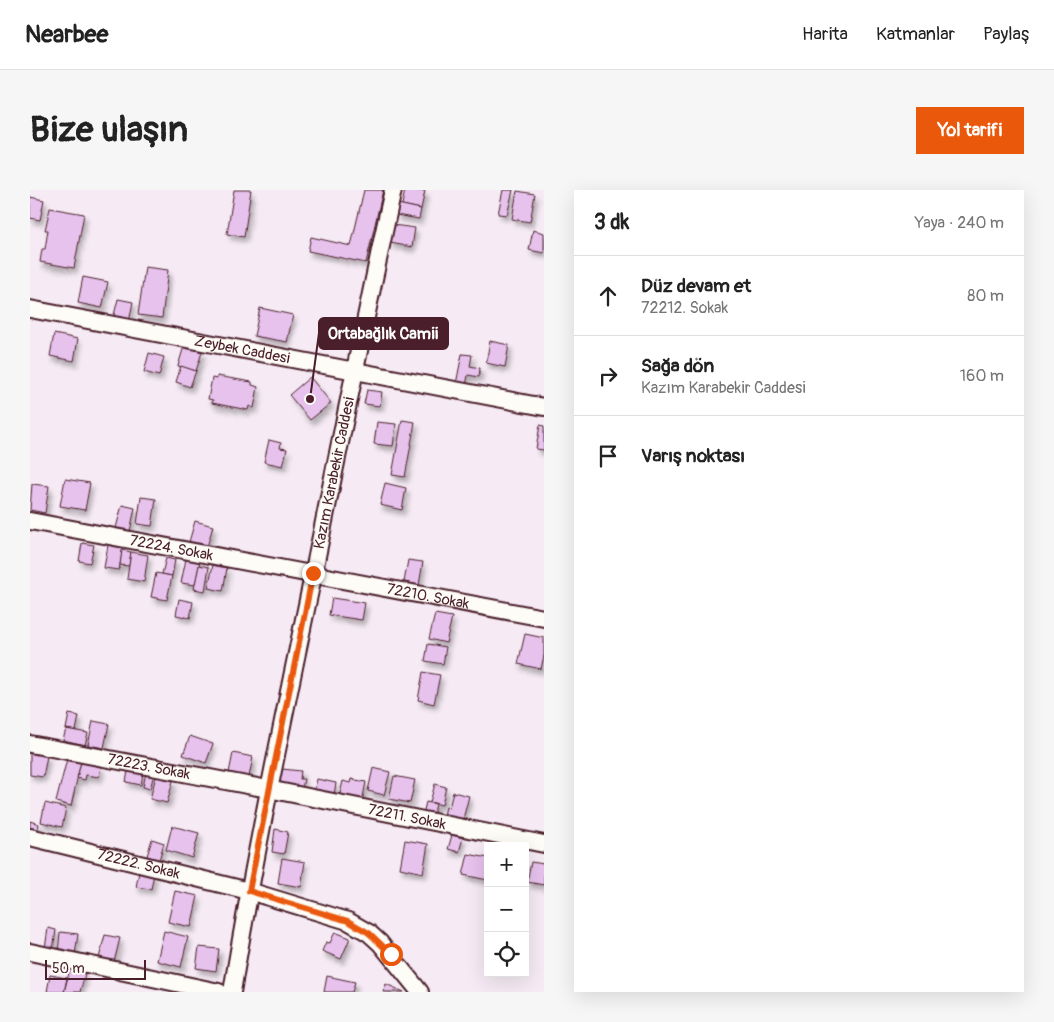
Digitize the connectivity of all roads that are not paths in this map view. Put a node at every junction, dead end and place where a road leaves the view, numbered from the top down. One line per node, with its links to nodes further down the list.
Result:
1 (393, 190): 3 (street, Kazım Karabekir Caddesi)
2 (30, 309): 3 (street, Zeybek Caddesi)
3 (354, 371): 4 (street, Zeybek Caddesi); 6 (street, Kazım Karabekir Caddesi)
4 (544, 407)
5 (30, 521): 6 (street, 72224. Sokak)
6 (313, 573): 7 (street, 72210. Sokak); 9 (street, Kazım Karabekir Caddesi)
7 (544, 618)
8 (30, 744): 9 (street, 72223. Sokak)
9 (268, 789): 11 (street, 72211. Sokak); 12 (street, Kazım Karabekir Caddesi)
10 (30, 838): 12 (street, 72222. Sokak)
11 (544, 844)
12 (249, 891): 15 (street, Kazım Karabekir Caddesi); 16 (street, 72222. Sokak)
13 (30, 952): 14 (street)
14 (219, 992)
15 (232, 992)
16 (420, 992)

